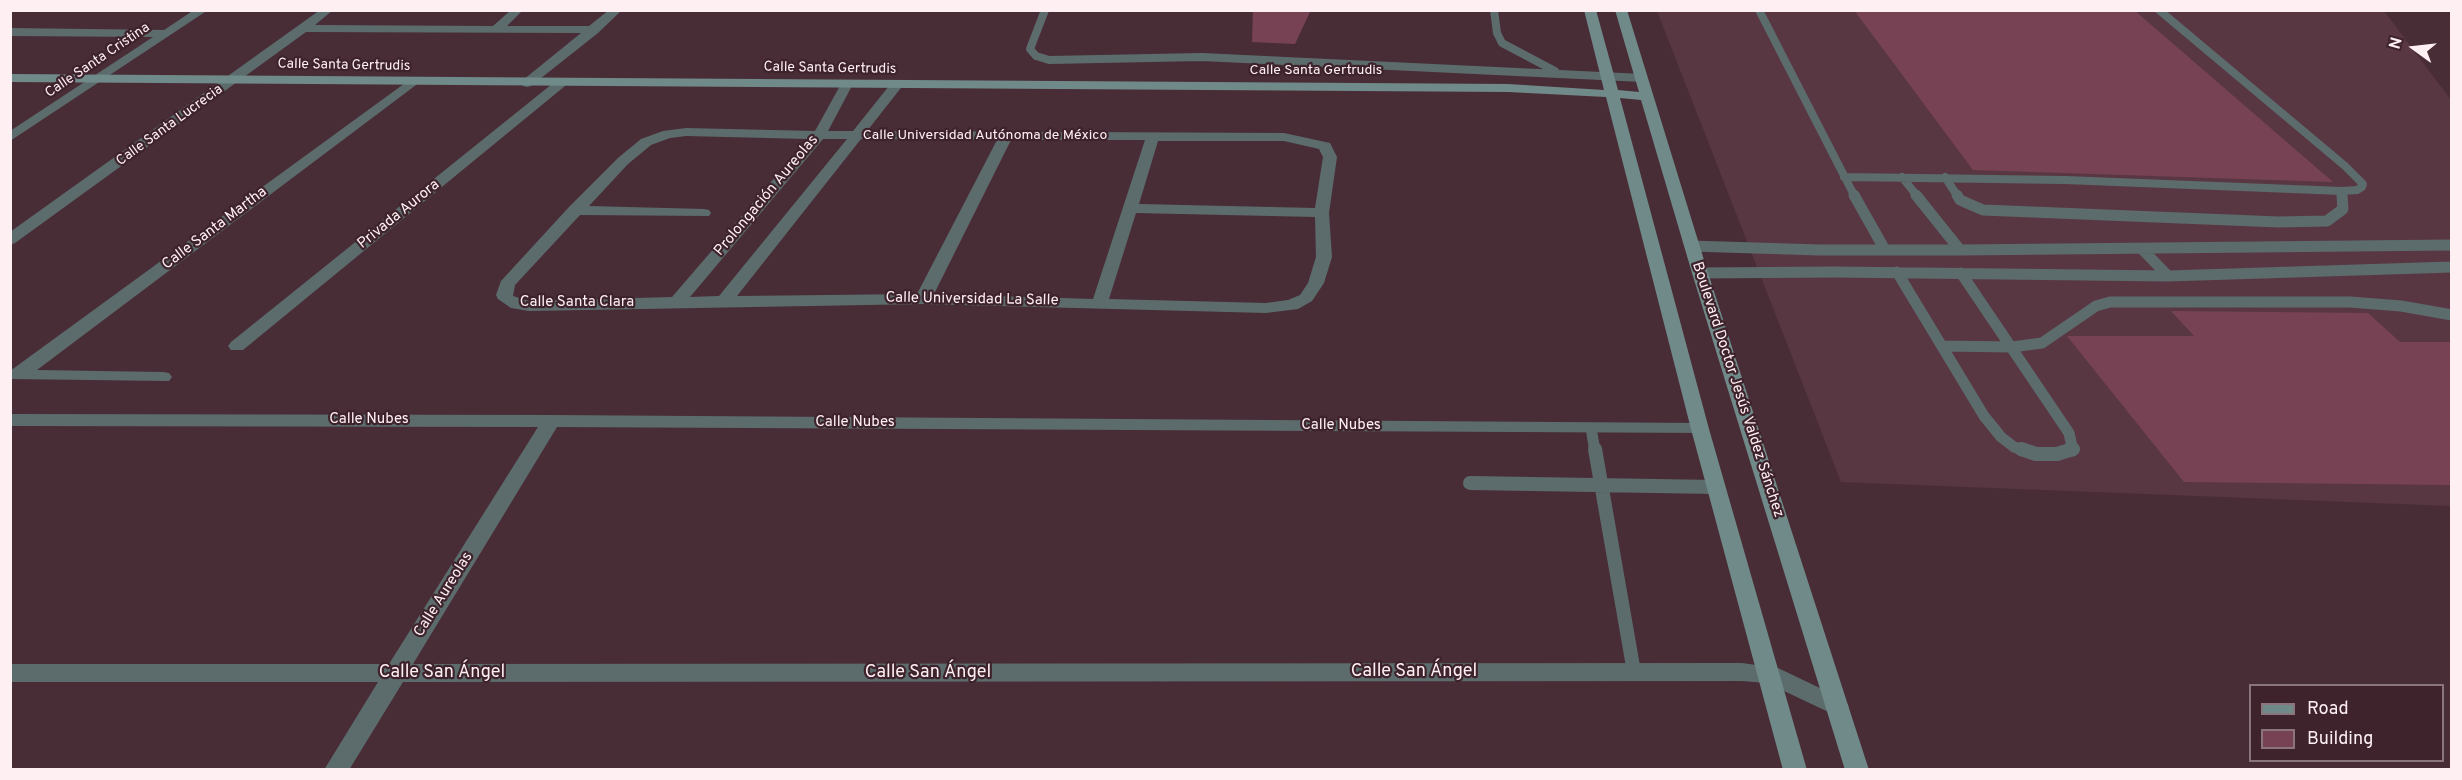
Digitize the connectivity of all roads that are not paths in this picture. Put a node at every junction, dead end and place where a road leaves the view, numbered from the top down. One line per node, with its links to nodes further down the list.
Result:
1 (203, 10): 15 (street, Calle Santa Cristina)
2 (328, 10): 11 (street, Calle Santa Lucrecia)
3 (518, 10): 12 (street)
4 (617, 10): 13 (street)
5 (1045, 10): 16 (lane)
6 (1494, 10): 16 (lane)
7 (1590, 10): 26 (main road)
8 (1621, 10): 20 (main road, Boulevard Doctor Jesús Valdez Sánchez)
9 (1759, 10): 33 (lane)
10 (2160, 10): 36 (lane)
11 (304, 27): 12 (street); 19 (street, Calle Santa Lucrecia)
12 (496, 29): 13 (street)
13 (594, 30): 22 (street)
14 (10, 32): 15 (street)
15 (166, 34): 18 (street, Calle Santa Cristina)
16 (1559, 73): 26 (lane)
17 (10, 78): 18 (main road, Calle Santa Gertrudis)
18 (102, 78): 19 (main road, Calle Santa Gertrudis); 32 (street, Calle Santa Cristina)
19 (236, 78): 21 (main road, Calle Santa Gertrudis); 41 (street, Calle Santa Lucrecia)
20 (1643, 78): 26 (lane); 27 (main road, Boulevard Doctor Jesús Valdez Sánchez)
21 (412, 82): 22 (main road, Calle Santa Gertrudis); 61 (street, Calle Santa Martha)
22 (527, 83): 23 (main road, Calle Santa Gertrudis)
23 (561, 83): 24 (main road, Calle Santa Gertrudis); 58 (street, Privada Aurora)
24 (848, 84): 25 (main road, Calle Santa Gertrudis); 28 (street, Prolongación Aureolas)
25 (898, 84): 26 (main road, Calle Santa Gertrudis); 29 (street, Prolongación Aureolas)
26 (1609, 85): 27 (main road, Calle Santa Gertrudis); 66 (main road)
27 (1648, 96): 42 (main road, Boulevard Doctor Jesús Valdez Sánchez)
28 (819, 135): 29 (street, Calle Universidad Autónoma de México); 38 (street, Calle Universidad Autónoma de México); 55 (street, Prolongación Aureolas)
29 (858, 135): 30 (street, Calle Universidad Autónoma de México); 54 (street, Prolongación Aureolas)
30 (1006, 135): 31 (street, Calle Universidad Autónoma de México); 53 (street)
31 (1153, 136): 37 (street); 40 (street, Calle Universidad Autónoma de México)
32 (10, 137)
33 (1844, 177): 34 (lane); 44 (lane)
34 (1902, 177): 35 (lane); 45 (lane)
35 (1945, 177): 36 (lane); 36 (lane)
36 (2342, 191)
37 (1131, 208): 40 (street); 56 (street)
38 (574, 210): 39 (street); 51 (street, Calle Universidad Autónoma de México)
39 (704, 213)
40 (1322, 213): 56 (street, Calle Universidad La Salle)
41 (10, 240)
42 (1691, 246): 44 (lane); 49 (main road, Boulevard Doctor Jesús Valdez Sánchez)
43 (2451, 246): 46 (lane)
44 (1885, 250): 45 (lane)
45 (1960, 250): 46 (lane)
46 (2144, 250): 52 (lane)
47 (2451, 267): 52 (lane)
48 (1897, 272): 49 (lane); 50 (lane); 59 (lane)
49 (1700, 273): 74 (main road, Boulevard Doctor Jesús Valdez Sánchez)
50 (1961, 273): 52 (lane); 60 (lane)
51 (515, 275): 55 (street, Calle Santa Clara)
52 (2168, 276)
53 (923, 299): 54 (street, Calle Universidad La Salle); 56 (street, Calle Universidad La Salle)
54 (724, 301): 55 (street, Calle Universidad La Salle)
55 (677, 302)
56 (1100, 302)
57 (2451, 315): 60 (lane)
58 (237, 346)
59 (1942, 346): 60 (lane); 60 (lane)
60 (2012, 347)
61 (15, 375): 62 (street)
62 (163, 377)
63 (10, 420): 64 (street, Calle Nubes)
64 (551, 421): 65 (street, Calle Nubes); 70 (street, Calle Aureolas)
65 (1591, 428): 66 (street, Calle Nubes); 68 (lane)
66 (1700, 429): 69 (main road)
67 (1470, 483): 68 (lane)
68 (1602, 485): 69 (lane); 71 (lane)
69 (1717, 487): 73 (main road)
70 (396, 672): 71 (street, Calle San Ángel); 72 (street, Calle San Ángel); 75 (street, Calle Aureolas)
71 (1634, 672): 73 (street, Calle San Ángel)
72 (10, 673)
73 (1770, 674): 74 (street, Calle San Ángel); 76 (main road)
74 (1837, 707): 77 (main road, Boulevard Doctor Jesús Valdez Sánchez)
75 (336, 770)
76 (1795, 770)
77 (1857, 770)

